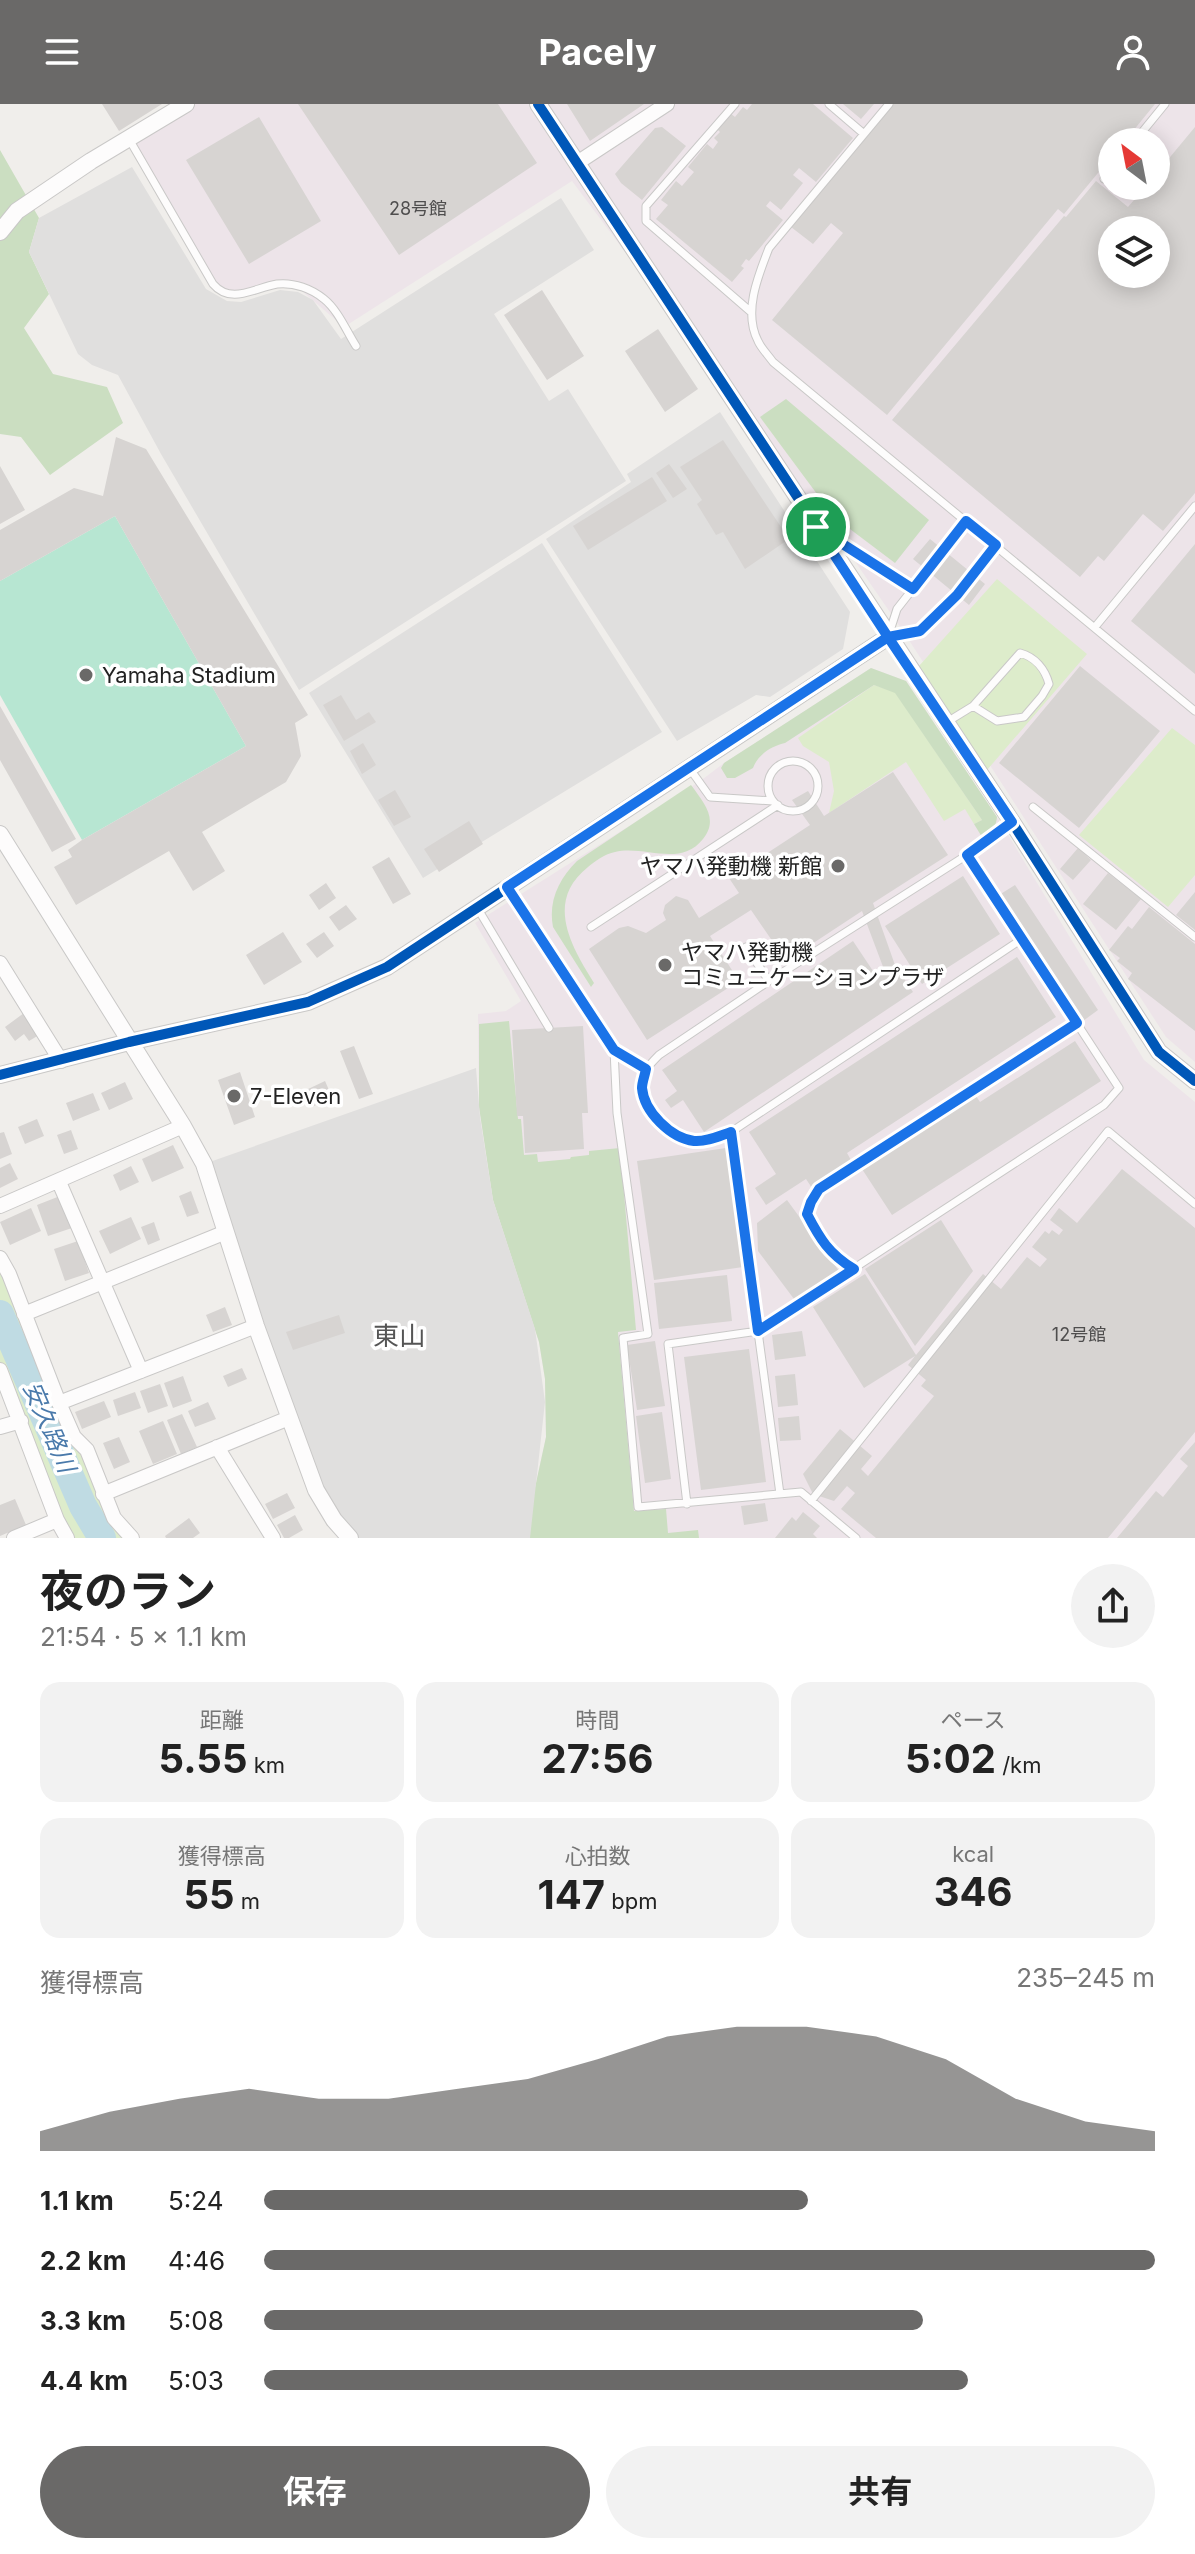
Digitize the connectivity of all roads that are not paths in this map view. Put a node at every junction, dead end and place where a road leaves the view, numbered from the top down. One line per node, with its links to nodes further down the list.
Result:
1 (186, 104): 10 (street)
2 (538, 104): 11 (street)
3 (667, 104): 11 (street)
4 (735, 104): 13 (lane)
5 (829, 104): 9 (lane)
6 (889, 104): 9 (lane)
7 (1165, 104): 8 (lane)
8 (1145, 128)
9 (864, 134): 13 (lane)
10 (129, 139): 12 (street); 14 (lane)
11 (577, 163): 17 (street)
12 (0, 232)
13 (751, 312): 16 (lane)
14 (356, 346)
15 (1195, 506): 20 (lane)
16 (966, 521): 18 (lane); 19 (lane)
17 (816, 527): 19 (lane); 21 (street)
18 (996, 545): 20 (lane); 21 (lane)
19 (913, 589): 21 (lane)
20 (1095, 627): 23 (lane)
21 (888, 637): 24 (street); 25 (street)
22 (973, 706): 22 (lane); 24 (lane)
23 (1195, 711)
24 (945, 724): 28 (street)
25 (689, 767): 26 (lane); 31 (street)
26 (775, 803): 26 (lane); 33 (lane)
27 (1033, 807): 34 (lane)
28 (1012, 822): 30 (lane); 46 (street)
29 (0, 834): 41 (street)
30 (967, 855): 35 (lane); 38 (lane)
31 (507, 887): 32 (street); 42 (lane)
32 (477, 907): 40 (lane); 41 (street)
33 (591, 927)
34 (1195, 937)
35 (1022, 939): 39 (lane); 48 (lane)
36 (746, 947): 38 (lane)
37 (0, 963): 43 (street)
38 (769, 981): 44 (lane)
39 (1077, 1023): 54 (lane); 54 (lane)
40 (549, 1028)
41 (129, 1042): 43 (street); 47 (street)
42 (614, 1050): 44 (lane); 70 (lane)
43 (61, 1061): 45 (street)
44 (646, 1069): 48 (lane)
45 (0, 1075)
46 (1195, 1081)
47 (183, 1126): 49 (street); 52 (street)
48 (731, 1132): 59 (lane)
49 (59, 1182): 51 (street); 56 (street)
50 (1195, 1204): 69 (lane)
51 (0, 1206)
52 (226, 1232): 56 (street); 58 (street)
53 (0, 1258): 55 (street)
54 (854, 1269): 59 (lane)
55 (3, 1274): 57 (street)
56 (103, 1284): 57 (street); 61 (street)
57 (24, 1314): 62 (street)
58 (256, 1326): 61 (street); 63 (street)
59 (758, 1331): 68 (lane); 70 (lane)
60 (0, 1370): 64 (street)
61 (141, 1371): 62 (street)
62 (59, 1403): 67 (street)
63 (289, 1418): 66 (street); 76 (street)
64 (21, 1421): 65 (street); 71 (street)
65 (0, 1427)
66 (217, 1447): 67 (street); 75 (street)
67 (103, 1494): 74 (street)
68 (780, 1494): 69 (lane); 70 (lane)
69 (811, 1501): 77 (lane)
70 (687, 1504)
71 (57, 1520): 72 (street); 73 (street)
72 (14, 1538)
73 (67, 1538)
74 (132, 1538)
75 (273, 1538)
76 (350, 1538)
77 (856, 1538)

